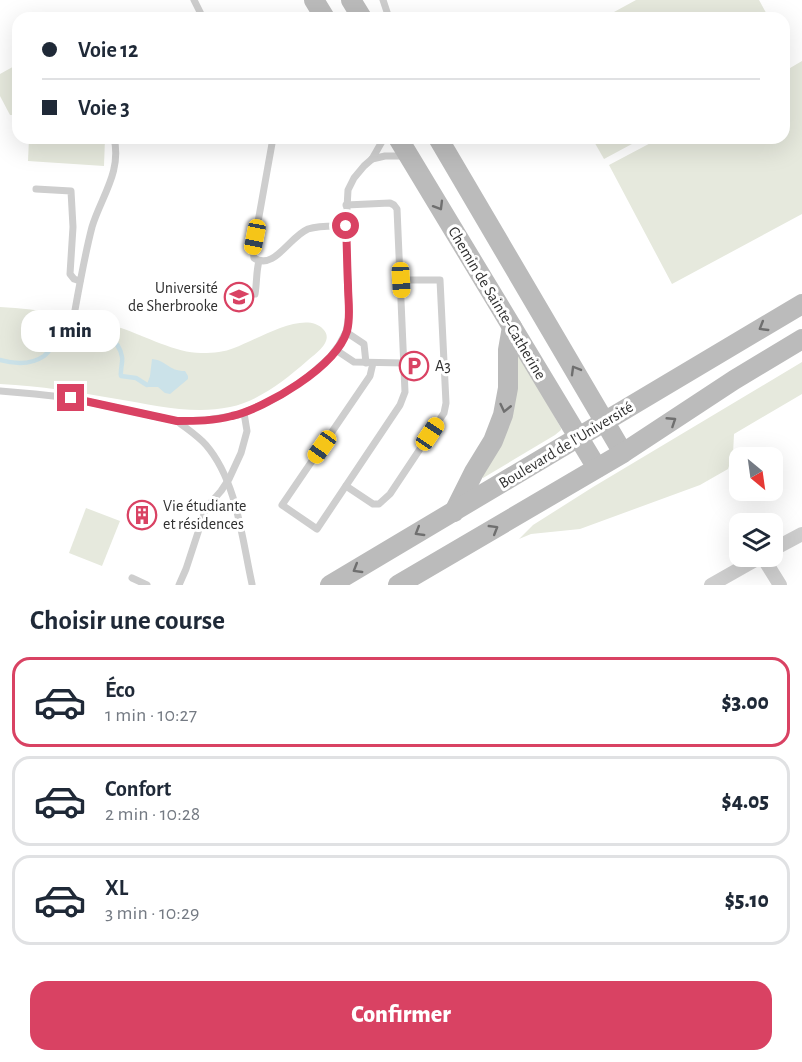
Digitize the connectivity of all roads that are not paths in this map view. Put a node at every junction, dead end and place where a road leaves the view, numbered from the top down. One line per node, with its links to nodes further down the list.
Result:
1 (115, 144): 13 (lane)
2 (272, 144): 11 (lane)
3 (381, 144): 7 (lane)
4 (402, 144): 6 (main road, Chemin de Sainte-Catherine)
5 (442, 144): 26 (main road, Chemin de Sainte-Catherine, one-way to 5)
6 (409, 156): 7 (lane); 17 (main road, Chemin de Sainte-Catherine, one-way to 17)
7 (372, 159): 9 (lane)
8 (36, 189): 13 (lane)
9 (346, 205): 10 (lane); 12 (lane)
10 (346, 226): 11 (lane); 18 (lane)
11 (259, 261): 14 (lane)
12 (401, 280): 22 (lane); 31 (lane)
13 (80, 281): 16 (lane)
14 (255, 294)
15 (802, 304): 26 (main road, Boulevard de l'Université, one-way to 26)
16 (75, 310)
17 (512, 327): 27 (main road, Chemin de Sainte-Catherine); 32 (main road, one-way to 32)
18 (346, 332): 20 (lane); 21 (lane)
19 (802, 339): 28 (main road, one-way to 19)
20 (336, 350): 21 (lane); 24 (lane)
21 (370, 363): 22 (lane); 31 (lane)
22 (405, 363): 31 (lane)
23 (0, 392): 25 (lane)
24 (244, 413): 25 (lane); 30 (lane)
25 (177, 421): 30 (lane)
26 (604, 421): 27 (main road, Boulevard de l'Université); 28 (main road, Chemin de Sainte-Catherine)
27 (578, 438): 29 (main road, Chemin de Sainte-Catherine); 32 (main road, Boulevard de l'Université)
28 (623, 453): 29 (main road)
29 (597, 468): 42 (main road, one-way to 29)
30 (227, 482): 38 (lane); 40 (lane)
31 (346, 486)
32 (454, 512): 41 (main road, Boulevard de l'Université, one-way to 41)
33 (802, 534): 34 (street)
34 (783, 544)
35 (743, 567): 43 (street)
36 (769, 567): 44 (street)
37 (132, 578): 39 (lane)
38 (252, 584)
39 (147, 585)
40 (179, 585)
41 (330, 585)
42 (398, 585)
43 (711, 585)
44 (780, 585)

